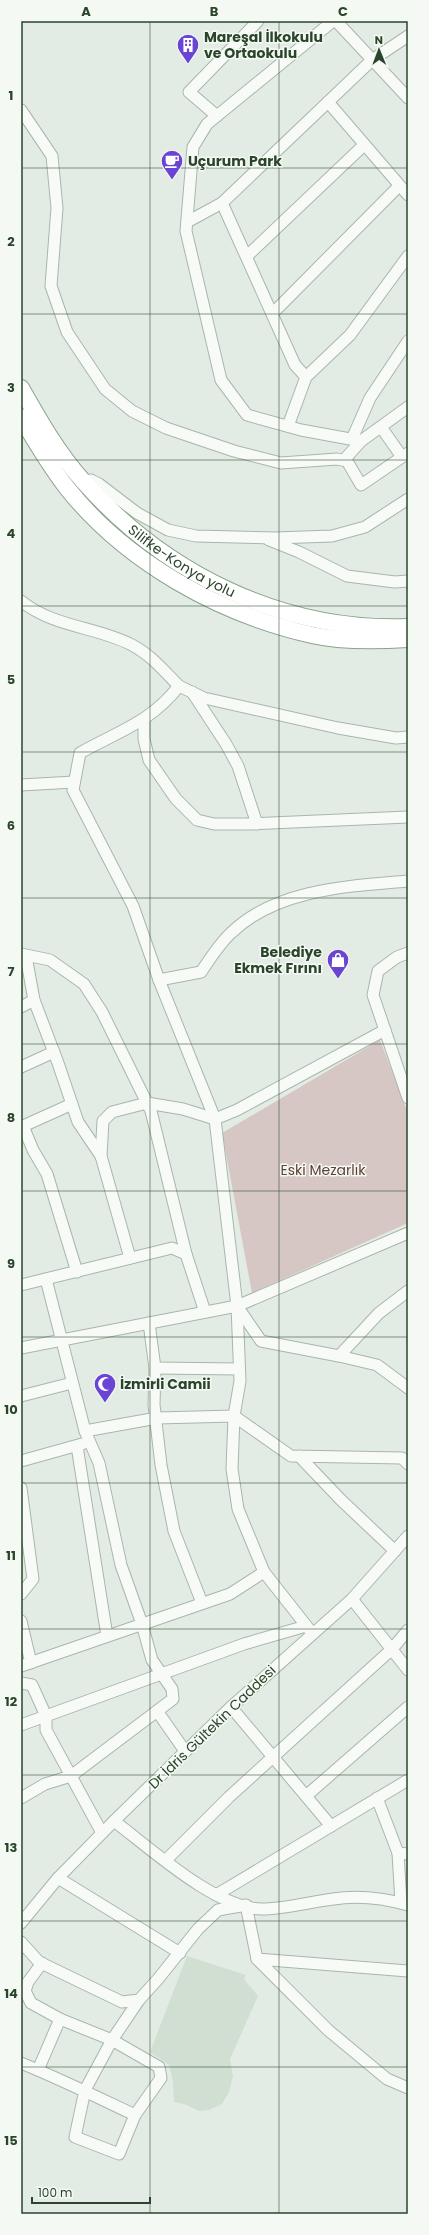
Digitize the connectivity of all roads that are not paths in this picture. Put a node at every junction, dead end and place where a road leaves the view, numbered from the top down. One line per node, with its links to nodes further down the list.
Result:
1 (258, 21): 8 (street)
2 (334, 21): 4 (street); 8 (street)
3 (408, 36): 4 (street)
4 (372, 60): 5 (street); 6 (street)
5 (408, 98)
6 (328, 102): 9 (street); 12 (street)
7 (21, 110): 26 (street)
8 (217, 116): 13 (street)
9 (364, 145): 10 (street); 14 (street)
10 (399, 186): 11 (street); 16 (street)
11 (408, 195)
12 (222, 203): 13 (street); 14 (street)
13 (187, 222): 22 (street)
14 (247, 256): 16 (street)
15 (408, 256): 18 (street)
16 (272, 314): 18 (street)
17 (408, 341): 24 (street)
18 (306, 377): 22 (street)
19 (21, 388): 27 (highway, Silifke-Konya yolu)
20 (408, 407): 23 (street)
21 (21, 417): 33 (highway, Silifke-Konya yolu)
22 (288, 426): 24 (street)
23 (381, 427): 24 (street); 25 (street)
24 (357, 440): 26 (street)
25 (405, 455): 26 (street)
26 (344, 460)
27 (82, 481): 29 (street); 32 (highway, Silifke-Konya yolu)
28 (408, 499): 29 (street)
29 (262, 538): 30 (street)
30 (408, 581)
31 (21, 601): 34 (street)
32 (408, 627)
33 (408, 639)
34 (179, 686): 35 (street); 36 (street)
35 (191, 692): 37 (street); 41 (street)
36 (144, 720): 38 (street); 41 (street)
37 (408, 738)
38 (74, 782): 39 (street); 45 (street)
39 (21, 784)
40 (408, 817): 41 (street)
41 (257, 824)
42 (408, 881): 45 (street)
43 (408, 953): 48 (street)
44 (23, 955): 46 (street); 53 (street)
45 (159, 980): 54 (street)
46 (34, 1000): 47 (street); 49 (street)
47 (21, 1007)
48 (385, 1030): 51 (street); 54 (street)
49 (54, 1052): 50 (street); 52 (street)
50 (21, 1067)
51 (408, 1098)
52 (72, 1104): 55 (street); 56 (street)
53 (147, 1104): 54 (street); 56 (street); 58 (street)
54 (215, 1119): 64 (street)
55 (22, 1127): 60 (street)
56 (101, 1156): 59 (street)
57 (406, 1237): 64 (street)
58 (186, 1254): 59 (street); 65 (street)
59 (130, 1258): 60 (street)
60 (77, 1272): 61 (street)
61 (46, 1279): 62 (street); 67 (street)
62 (21, 1285)
63 (408, 1291): 69 (street)
64 (237, 1306): 65 (street); 69 (street); 71 (street)
65 (205, 1312): 66 (street)
66 (149, 1323): 67 (street); 70 (street)
67 (63, 1340): 68 (street); 72 (street)
68 (21, 1348)
69 (339, 1356): 73 (street)
70 (155, 1368): 71 (street); 76 (street)
71 (239, 1369): 75 (street)
72 (72, 1383): 74 (street); 77 (street)
73 (408, 1388)
74 (21, 1396)
75 (234, 1416): 76 (street); 80 (street); 86 (street)
76 (157, 1418): 77 (street); 89 (street)
77 (85, 1431): 78 (street)
78 (90, 1442): 79 (street); 91 (street)
79 (76, 1446): 81 (street); 94 (street)
80 (299, 1456): 82 (street); 85 (street)
81 (21, 1462)
82 (407, 1462)
83 (21, 1488): 87 (street)
84 (408, 1536): 85 (street, Dr İdris Gültekin Caddesi)
85 (395, 1551): 88 (street, Dr İdris Gültekin Caddesi)
86 (264, 1572): 89 (street); 92 (street)
87 (21, 1594)
88 (352, 1599): 92 (street, Dr İdris Gültekin Caddesi); 95 (street)
89 (202, 1603): 91 (street)
90 (21, 1621): 96 (street)
91 (142, 1624): 94 (street); 98 (street)
92 (309, 1630): 98 (street); 100 (street, Dr İdris Gültekin Caddesi)
93 (408, 1630): 95 (street)
94 (107, 1636): 96 (street)
95 (392, 1649): 97 (street); 106 (street)
96 (26, 1665)
97 (408, 1670)
98 (160, 1675): 102 (street); 103 (street)
99 (21, 1683): 103 (street)
100 (231, 1707): 105 (street, Dr İdris Gültekin Caddesi); 106 (street)
101 (408, 1707): 109 (street)
102 (157, 1712): 105 (street); 107 (street)
103 (46, 1716): 104 (street); 107 (street)
104 (21, 1725)
105 (185, 1751): 112 (street, Dr İdris Gültekin Caddesi)
106 (273, 1757): 109 (street); 116 (street)
107 (71, 1776): 110 (street); 114 (street)
108 (408, 1780): 111 (street)
109 (306, 1796): 113 (street)
110 (21, 1798)
111 (377, 1798): 113 (street); 115 (street)
112 (114, 1821): 114 (street, Dr İdris Gültekin Caddesi); 116 (street)
113 (331, 1826): 118 (street)
114 (102, 1833): 117 (street, Dr İdris Gültekin Caddesi)
115 (403, 1854): 119 (street)
116 (166, 1860): 118 (street)
117 (58, 1878): 121 (street, Dr İdris Gültekin Caddesi); 123 (street)
118 (216, 1895): 120 (street)
119 (405, 1904): 120 (street)
120 (246, 1905): 123 (street); 124 (street)
121 (21, 1923)
122 (21, 1942): 125 (street)
123 (180, 1952): 127 (street)
124 (257, 1959): 126 (street); 132 (street)
125 (42, 1963): 127 (street); 128 (street)
126 (408, 1971)
127 (139, 2000): 129 (street)
128 (60, 2019): 129 (street); 131 (street)
129 (112, 2040): 133 (street); 134 (street)
130 (21, 2063): 131 (street)
131 (38, 2070): 133 (street)
132 (408, 2088)
133 (84, 2090): 134 (street); 134 (street)
134 (135, 2115)

